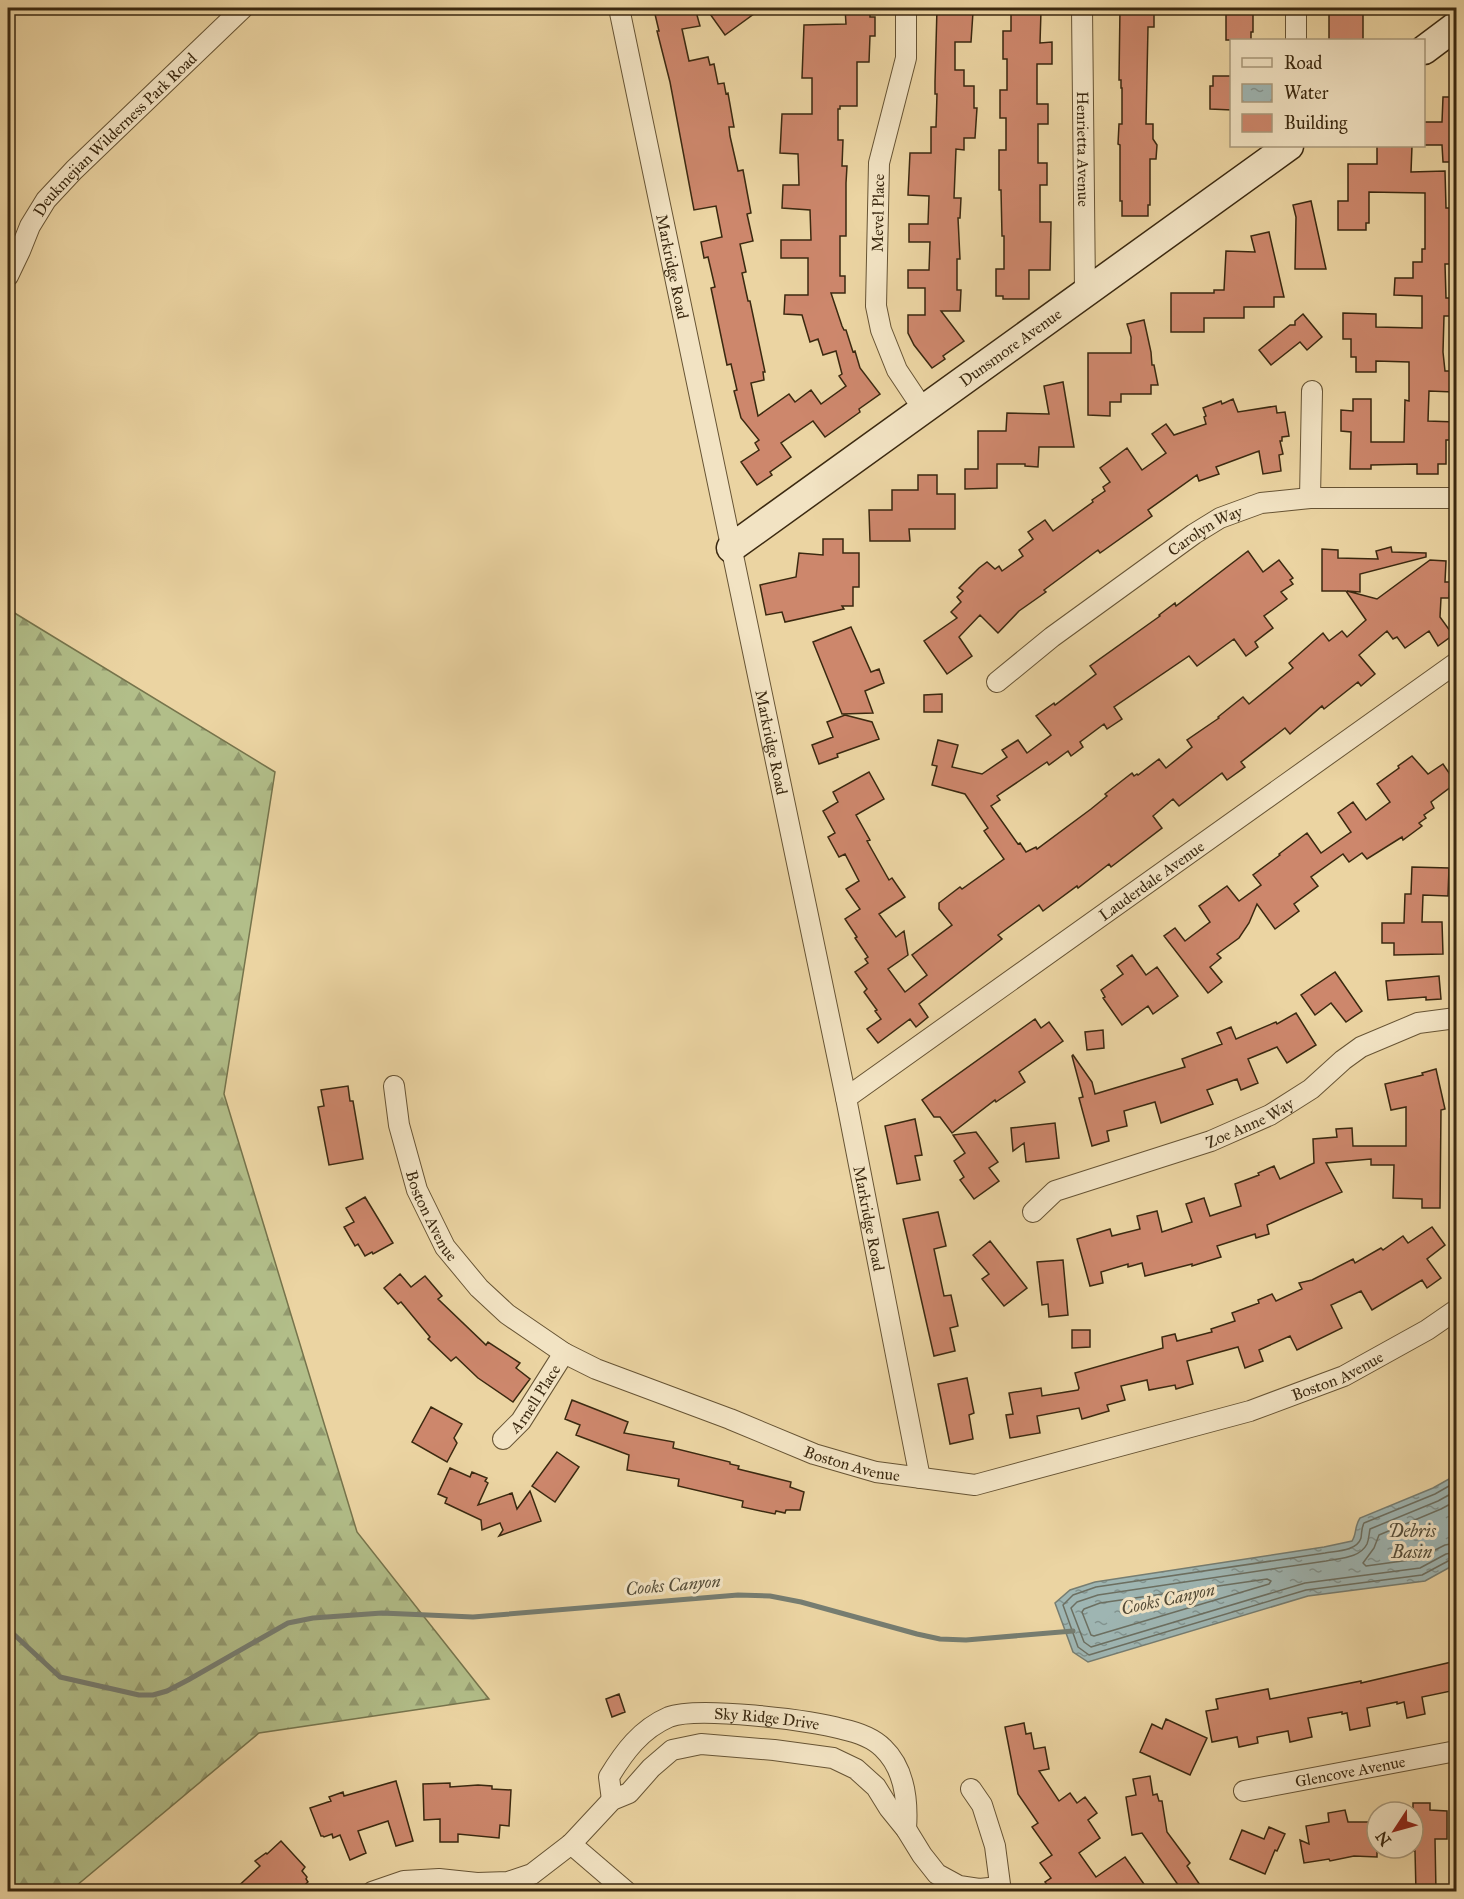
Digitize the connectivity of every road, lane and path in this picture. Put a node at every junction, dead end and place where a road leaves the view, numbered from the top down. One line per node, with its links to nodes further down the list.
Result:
1 (243, 8): 10 (street, Deukmejian Wilderness Park Road)
2 (619, 8): 16 (street, Markridge Road)
3 (906, 8): 13 (street, Mevel Place)
4 (1082, 8): 11 (street, Henrietta Avenue)
5 (1296, 8): 7 (street)
6 (1456, 26): 8 (street)
7 (1296, 39)
8 (1425, 49)
9 (1288, 147): 11 (street, Dunsmore Avenue)
10 (8, 276)
11 (1085, 292): 13 (street, Dunsmore Avenue)
12 (1312, 391): 14 (street)
13 (923, 409): 16 (street, Dunsmore Avenue)
14 (1310, 498): 15 (street, Carolyn Way); 18 (street, Carolyn Way)
15 (1456, 498)
16 (731, 548): 21 (street, Markridge Road)
17 (1456, 663): 21 (street, Lauderdale Avenue)
18 (997, 682)
19 (1456, 1018): 22 (street, Zoe Anne Way)
20 (394, 1086): 24 (street, Boston Avenue)
21 (846, 1098): 26 (street, Markridge Road)
22 (1033, 1212)
23 (1456, 1311): 26 (street, Boston Avenue)
24 (564, 1353): 25 (street, Arnell Place); 26 (street, Boston Avenue)
25 (503, 1439)
26 (920, 1478)
27 (1456, 1751): 29 (street, Glencove Avenue)
28 (971, 1789): 33 (street)
29 (1244, 1791)
30 (612, 1800): 31 (street, Sky Ridge Drive); 31 (street, Sky Ridge Drive); 32 (street, Sky Ridge Drive)
31 (906, 1829): 33 (street, Sky Ridge Drive)
32 (571, 1844): 34 (street, Sky Ridge Drive); 35 (street)
33 (1001, 1889)
34 (372, 1892)
35 (627, 1892)

